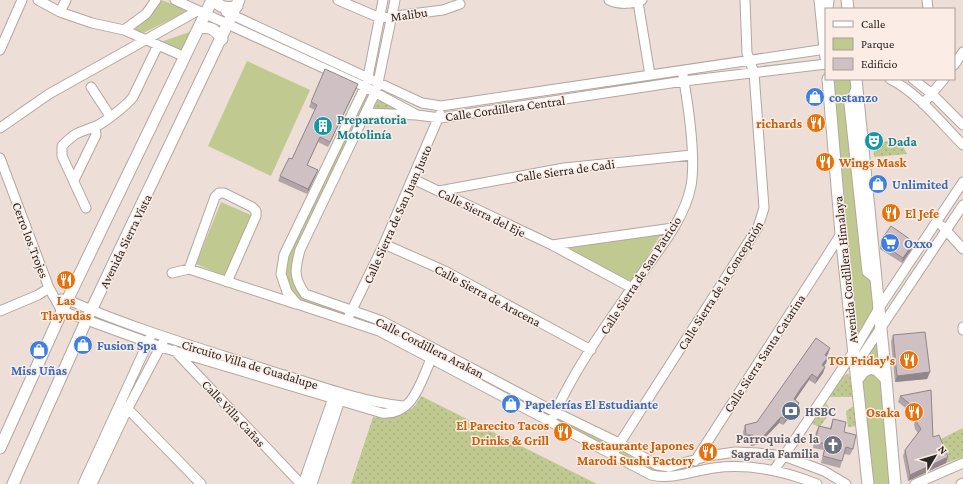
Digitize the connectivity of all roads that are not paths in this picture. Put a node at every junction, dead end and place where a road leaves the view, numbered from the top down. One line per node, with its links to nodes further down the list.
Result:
1 (22, 0): 26 (street)
2 (38, 0): 15 (street)
3 (66, 0): 15 (street)
4 (156, 0): 21 (street)
5 (176, 0): 14 (street, Calle Cordillera Central)
6 (338, 0): 18 (street)
7 (383, 0): 18 (street)
8 (395, 0): 19 (street)
9 (610, 0): 12 (street)
10 (745, 0): 30 (street, Calle Sierra de la Concepción)
11 (820, 0): 17 (main road)
12 (640, 1): 35 (street)
13 (460, 4): 19 (street, Malibu)
14 (208, 6): 16 (street, Calle Cordillera Central); 16 (main road); 20 (main road, Avenida Sierra Vista); 24 (street)
15 (60, 12): 21 (street)
16 (234, 12): 23 (main road, Avenida Sierra Vista); 36 (street, Calle Cordillera Central); 45 (street, Calle Cordillera Central)
17 (824, 16): 22 (main road)
18 (380, 18): 19 (street, Malibu); 36 (street)
19 (392, 18): 42 (street)
20 (199, 28): 23 (main road); 29 (main road, Avenida Sierra Vista)
21 (124, 30): 24 (street)
22 (825, 34)
23 (222, 38): 84 (main road, Avenida Sierra Vista)
24 (145, 40): 25 (street); 57 (street)
25 (158, 45): 29 (street); 53 (street)
26 (0, 50)
27 (825, 52): 30 (street, Calle Cordillera Central)
28 (963, 52): 32 (street)
29 (185, 57): 81 (main road, Avenida Sierra Vista)
30 (750, 60): 33 (street, Calle Cordillera Central); 34 (street, Calle Sierra de la Concepción)
31 (825, 64): 34 (street, Calle Cordillera Central)
32 (955, 64)
33 (683, 70): 35 (street, Calle Cordillera Central); 41 (street, Calle Sierra de San Patricio)
34 (754, 73): 41 (street, Calle Cordillera Central); 110 (street, Calle Sierra de la Concepción)
35 (650, 75): 40 (street, Calle Cordillera Central)
36 (368, 77): 42 (street, Calle Cordillera Central); 45 (street)
37 (828, 80): 70 (main road, Avenida Cordillera Himalaya)
38 (892, 80): 49 (street)
39 (916, 80): 46 (street)
40 (612, 81): 47 (street); 50 (street, Calle Cordillera Central)
41 (684, 81): 47 (street, Calle Cordillera Central); 59 (street, Calle Sierra de San Patricio)
42 (378, 83): 48 (street); 50 (street, Calle Cordillera Central)
43 (857, 83): 83 (main road)
44 (91, 87): 53 (street)
45 (365, 87): 48 (street, Calle Cordillera Central); 82 (street)
46 (936, 87): 49 (street); 55 (street)
47 (613, 92): 54 (street, Calle Cordillera Central)
48 (375, 93): 51 (street); 52 (street, Calle Cordillera Central)
49 (923, 104): 58 (street)
50 (441, 106): 54 (street, Calle Sierra de San Juan Justo)
51 (366, 113): 52 (street); 79 (street)
52 (417, 115): 54 (street, Calle Cordillera Central)
53 (110, 116): 56 (street)
54 (440, 118): 61 (street, Calle Sierra de San Juan Justo)
55 (963, 125)
56 (95, 127): 62 (street); 62 (street)
57 (0, 128)
58 (963, 145)
59 (692, 155): 64 (street, Calle Sierra de Cadi); 68 (street, Calle Sierra de San Patricio)
60 (0, 158): 77 (street, Cerro los Trojes)
61 (413, 179): 64 (street, Calle Sierra del Eje); 71 (street, Calle Sierra de San Juan Justo)
62 (74, 180): 66 (street)
63 (963, 182): 67 (street)
64 (439, 191): 72 (street, Calle Sierra del Eje)
65 (963, 205): 69 (street)
66 (86, 208)
67 (937, 221): 69 (street); 83 (street)
68 (673, 228): 72 (street); 78 (street, Calle Sierra de San Patricio)
69 (946, 230): 73 (street); 91 (street)
70 (841, 234): 100 (main road, Avenida Cordillera Himalaya); 114 (street, Calle Sierra Santa Catarina)
71 (384, 244): 85 (street, Calle Sierra de San Juan Justo); 99 (street, Calle Sierra de Aracena)
72 (552, 245): 78 (street, Calle Sierra del Eje)
73 (963, 249)
74 (189, 269): 75 (street); 76 (street, Calle Cordillera Arakan); 76 (street)
75 (172, 273)
76 (227, 282): 82 (street, Calle Cordillera Arakan)
77 (49, 288): 80 (street, Cerro los Trojes); 86 (street)
78 (632, 288): 99 (street, Calle Sierra de San Patricio)
79 (305, 294): 82 (street); 85 (street, Calle Cordillera Arakan)
80 (55, 298): 81 (street); 87 (street, Cerro los Trojes)
81 (68, 300): 84 (street, Circuito Villa de Guadalupe); 87 (main road, Avenida Sierra Vista)
82 (297, 304): 89 (street, Calle Cordillera Arakan)
83 (879, 308): 91 (main road); 100 (street)
84 (91, 310): 88 (main road, Avenida Sierra Vista); 93 (street, Circuito Villa de Guadalupe)
85 (352, 310): 89 (street, Calle Sierra de San Juan Justo); 98 (street, Calle Cordillera Arakan)
86 (0, 311)
87 (62, 311): 88 (street, Circuito Villa de Guadalupe); 111 (main road, Avenida Sierra Vista)
88 (86, 321): 95 (street, Circuito Villa de Guadalupe); 121 (main road, Avenida Sierra Vista)
89 (347, 321): 101 (street, Calle Cordillera Arakan)
90 (963, 327): 92 (street)
91 (882, 328): 102 (street); 103 (main road)
92 (963, 330)
93 (152, 333): 94 (street, Circuito Villa de Guadalupe); 95 (street, Circuito Villa de Guadalupe)
94 (164, 337): 96 (street, Circuito Villa de Guadalupe); 97 (street, Circuito Villa de Guadalupe)
95 (149, 342): 97 (street, Circuito Villa de Guadalupe); 106 (street, Circuito Villa de Guadalupe)
96 (175, 345): 97 (street, Circuito Villa de Guadalupe); 105 (street, Circuito Villa de Guadalupe); 125 (street, Calle Villa Cañas)
97 (162, 347): 107 (street, Circuito Villa de Guadalupe)
98 (436, 348): 101 (street); 108 (street, Calle Cordillera Arakan)
99 (591, 350): 108 (street, Calle Sierra de San Patricio)
100 (854, 351): 102 (main road, Avenida Cordillera Himalaya); 113 (street)
101 (431, 357): 105 (street, Circuito Villa de Guadalupe); 109 (street, Calle Cordillera Arakan)
102 (856, 365): 104 (main road, Avenida Cordillera Himalaya)
103 (886, 379): 104 (main road); 130 (main road)
104 (857, 380): 129 (main road, Avenida Cordillera Himalaya)
105 (338, 395): 125 (street, Circuito Villa de Guadalupe); 126 (street)
106 (121, 401): 107 (street); 119 (street, Circuito Villa de Guadalupe)
107 (127, 410): 119 (street, Circuito Villa de Guadalupe); 124 (street)
108 (555, 412): 109 (street, Calle Sierra de San Patricio); 110 (street, Calle Cordillera Arakan)
109 (550, 422): 112 (street, Calle Cordillera Arakan)
110 (619, 443): 112 (street, Calle Sierra de la Concepción); 116 (street, Calle Cordillera Arakan)
111 (0, 448)
112 (612, 455): 120 (street, Calle Cordillera Arakan)
113 (784, 456): 114 (street); 117 (street); 128 (street)
114 (695, 460): 116 (street); 118 (street, Calle Sierra Santa Catarina)
115 (963, 463): 131 (street)
116 (669, 467): 120 (street)
117 (774, 470): 118 (street, Calle Cordillera Arakan); 127 (street, Calle Cordillera Arakan)
118 (689, 474): 120 (street, Calle Cordillera Arakan)
119 (92, 477): 122 (street, Circuito Villa de Guadalupe); 123 (street)
120 (661, 481)
121 (13, 484)
122 (83, 484)
123 (103, 484)
124 (201, 484)
125 (302, 484)
126 (312, 484)
127 (817, 484)
128 (846, 484)
129 (868, 484)
130 (895, 484)
131 (915, 484)

